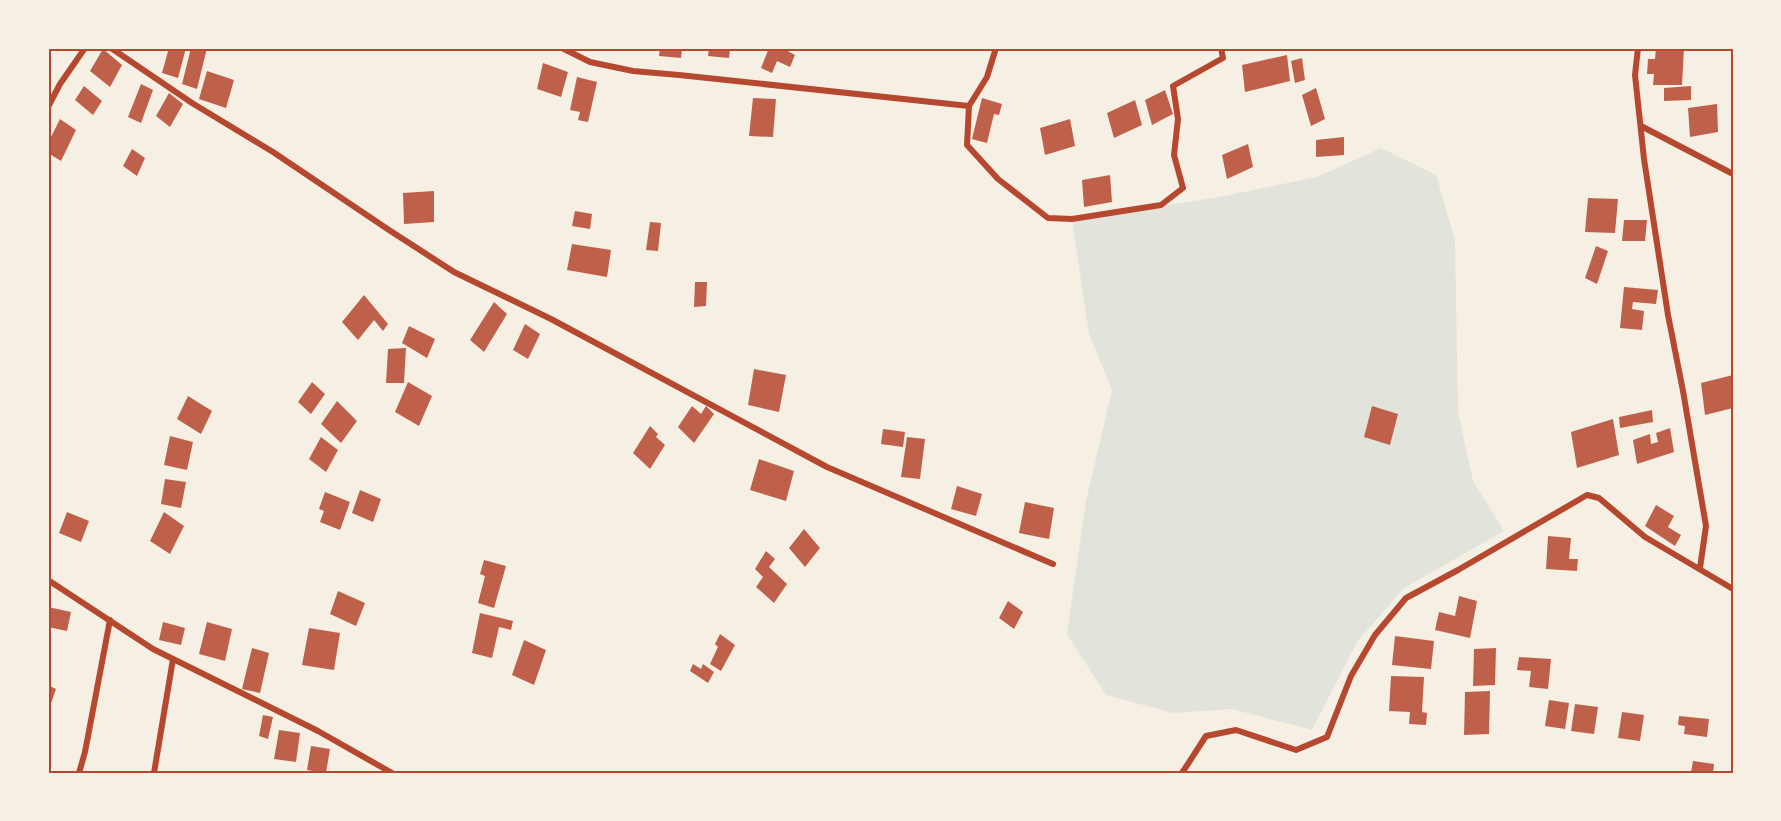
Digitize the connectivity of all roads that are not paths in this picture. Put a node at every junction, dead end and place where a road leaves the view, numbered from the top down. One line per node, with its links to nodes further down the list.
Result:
1 (85, 48): 8 (street)
2 (111, 48): 11 (street)
3 (562, 48): 7 (street)
4 (996, 48): 7 (street)
5 (1221, 48): 7 (street)
6 (1638, 48): 9 (street)
7 (969, 106)
8 (48, 107)
9 (1641, 126): 10 (street); 12 (street)
10 (1733, 174)
11 (1053, 564)
12 (1700, 568): 14 (street); 20 (street)
13 (48, 580): 15 (street)
14 (1733, 589)
15 (110, 620): 16 (street); 17 (street)
16 (173, 659): 18 (street); 19 (street)
17 (79, 773)
18 (154, 773)
19 (392, 773)
20 (1182, 773)

